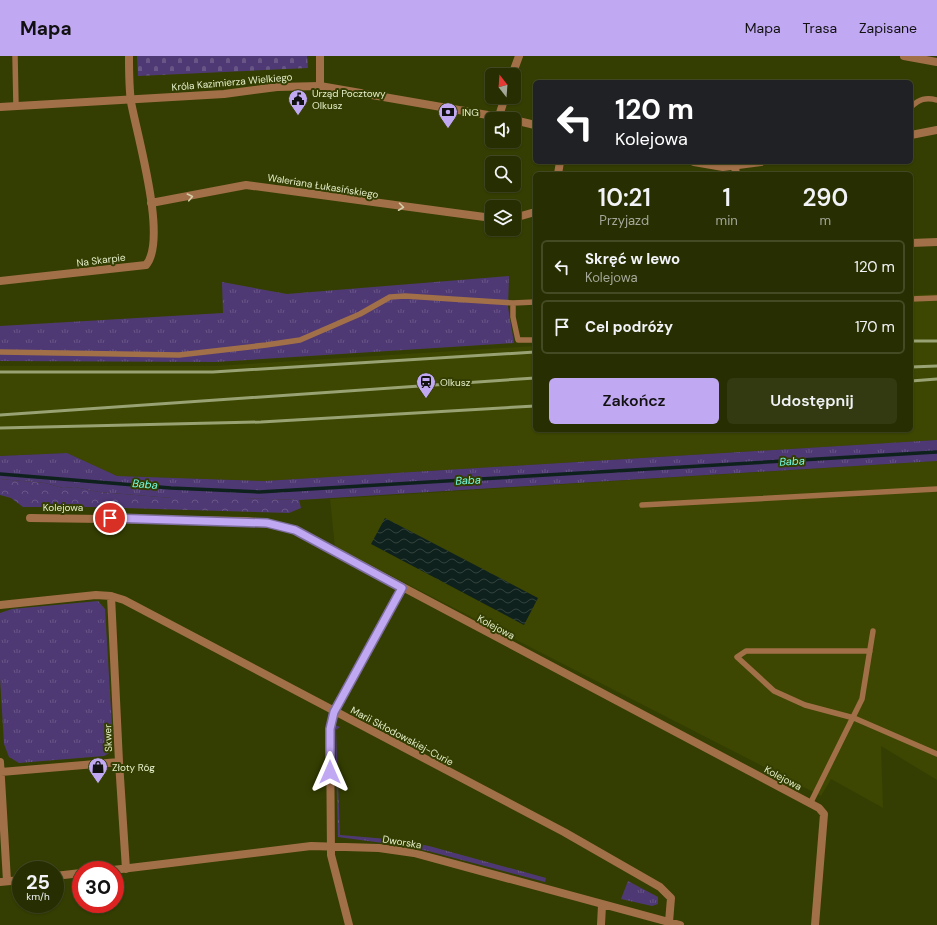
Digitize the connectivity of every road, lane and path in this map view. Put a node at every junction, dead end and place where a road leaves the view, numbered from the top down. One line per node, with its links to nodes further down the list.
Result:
1 (14, 56): 12 (lane)
2 (129, 56): 9 (street)
3 (320, 56): 8 (street)
4 (519, 56): 7 (street)
5 (904, 56): 6 (street)
6 (937, 62)
7 (515, 68)
8 (320, 86): 9 (street, Króla Kazimierza Wielkiego); 14 (street, Króla Kazimierza Wielkiego)
9 (131, 100): 12 (street, Króla Kazimierza Wielkiego); 22 (street)
10 (937, 100): 11 (lane)
11 (913, 105)
12 (16, 106): 13 (street, Króla Kazimierza Wielkiego)
13 (0, 107)
14 (485, 114)
15 (521, 122): 16 (street)
16 (533, 125)
17 (937, 130): 18 (street)
18 (913, 135)
19 (704, 164): 21 (street)
20 (755, 164): 21 (street)
21 (735, 171)
22 (152, 206): 25 (street, Waleriana Łukasińskiego, one-way to 25); 28 (street, Na Skarpie)
23 (533, 213): 24 (street)
24 (521, 216)
25 (485, 217)
26 (937, 242): 27 (street)
27 (913, 243)
28 (0, 281)
29 (937, 298): 30 (lane)
30 (913, 299)
31 (533, 302): 32 (lane)
32 (513, 303): 33 (lane); 34 (lane)
33 (533, 340)
34 (0, 352)
35 (937, 489): 36 (lane)
36 (642, 505)
37 (30, 518): 38 (street, Kolejowa)
38 (402, 588): 43 (street); 49 (street, Kolejowa)
39 (111, 596): 40 (street, Marii Skłodowskiej-Curie); 43 (street, Marii Skłodowskiej-Curie); 47 (street, Skwer)
40 (0, 605)
41 (873, 631): 42 (lane)
42 (870, 651): 44 (lane); 44 (lane)
43 (334, 712): 50 (street); 54 (street, Marii Skłodowskiej-Curie)
44 (854, 718): 45 (lane); 49 (lane)
45 (937, 754)
46 (0, 762): 48 (street)
47 (119, 762): 48 (street, Skwer); 51 (street)
48 (1, 772): 52 (street)
49 (810, 804): 58 (street, Kolejowa)
50 (331, 846): 51 (street, Dworska); 53 (street, Dworska); 55 (street)
51 (126, 869)
52 (4, 882)
53 (602, 905): 54 (street, Dworska); 56 (street)
54 (669, 922): 57 (street, Dworska)
55 (350, 925)
56 (601, 925)
57 (680, 925)
58 (815, 925)

